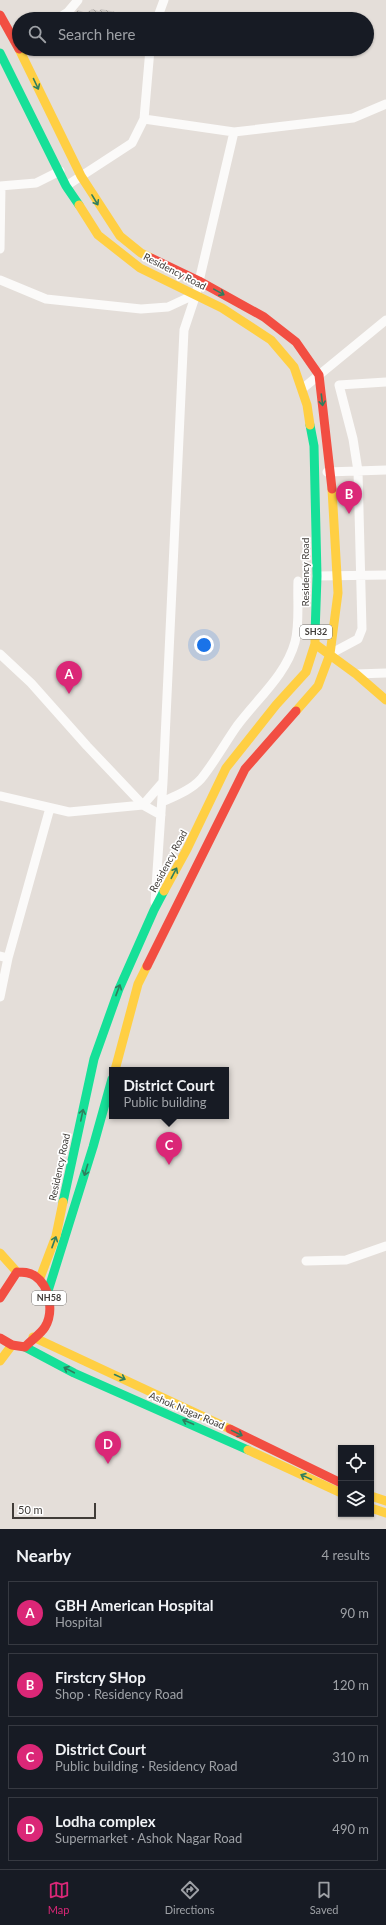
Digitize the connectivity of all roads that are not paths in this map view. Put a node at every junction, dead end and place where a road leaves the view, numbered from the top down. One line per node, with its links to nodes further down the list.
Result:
1 (78, 0): 3 (street)
2 (164, 0): 4 (street)
3 (68, 12)
4 (160, 12)
5 (0, 15): 6 (main road)
6 (12, 36)
7 (12, 52): 10 (street)
8 (22, 56): 15 (main road, one-way to 15)
9 (149, 56): 12 (street)
10 (2, 57): 14 (main road, Residency Road / SH32)
11 (386, 104): 13 (street)
12 (144, 119): 13 (street); 15 (street)
13 (234, 132): 20 (street)
14 (60, 172): 16 (street); 17 (main road, Residency Road / SH32)
15 (81, 176): 17 (street); 20 (main road, one-way to 20)
16 (0, 186): 18 (street)
17 (66, 186): 21 (main road, Residency Road / SH32)
18 (0, 249)
19 (0, 280): 21 (street)
20 (199, 281): 21 (street); 23 (main road, one-way to 23)
21 (196, 294): 25 (main road, Residency Road / SH32); 41 (street)
22 (386, 320): 23 (street)
23 (320, 375): 25 (street); 29 (main road, one-way to 29)
24 (386, 382): 27 (street)
25 (302, 389): 28 (main road, Residency Road / SH32)
26 (386, 470): 27 (street)
27 (358, 471): 29 (street); 30 (street)
28 (315, 472): 29 (street); 32 (main road, Residency Road / SH32)
29 (331, 472): 33 (main road)
30 (361, 575): 31 (street); 33 (street); 37 (street)
31 (386, 575)
32 (317, 576): 33 (street); 35 (main road, Residency Road / SH32)
33 (336, 576): 37 (main road)
34 (298, 581): 43 (street)
35 (315, 644): 37 (main road); 47 (main road, Residency Road / SH32, one-way to 35)
36 (0, 654): 44 (street)
37 (330, 654): 39 (main road); 48 (main road)
38 (386, 673): 39 (street)
39 (356, 674): 40 (main road)
40 (386, 700)
41 (163, 782): 43 (street); 44 (street)
42 (0, 796): 45 (street)
43 (162, 802): 46 (street)
44 (143, 805): 45 (street); 46 (street)
45 (50, 808): 49 (street)
46 (161, 815): 47 (street)
47 (154, 910): 48 (main road); 57 (main road, Residency Road / SH32, one-way to 47)
48 (169, 925): 51 (main road)
49 (4, 957): 50 (street)
50 (0, 997)
51 (115, 1067)
52 (109, 1090): 58 (main road, one-way to 58)
53 (386, 1246): 55 (street)
54 (0, 1253): 56 (main road)
55 (306, 1261)
56 (17, 1272): 57 (main road, NH58); 59 (main road)
57 (40, 1278): 58 (main road, NH58)
58 (48, 1291): 60 (main road, NH58)
59 (0, 1298)
60 (33, 1337): 63 (main road, NH58); 65 (main road, one-way to 65)
61 (0, 1338): 62 (main road)
62 (12, 1345): 63 (main road); 64 (main road)
63 (25, 1347): 66 (main road, Ashok Nagar Road, one-way to 63)
64 (0, 1361)
65 (338, 1482)
66 (338, 1492)
67 (374, 1497): 68 (main road)
68 (386, 1501)
69 (374, 1509): 70 (main road)
70 (386, 1513)

